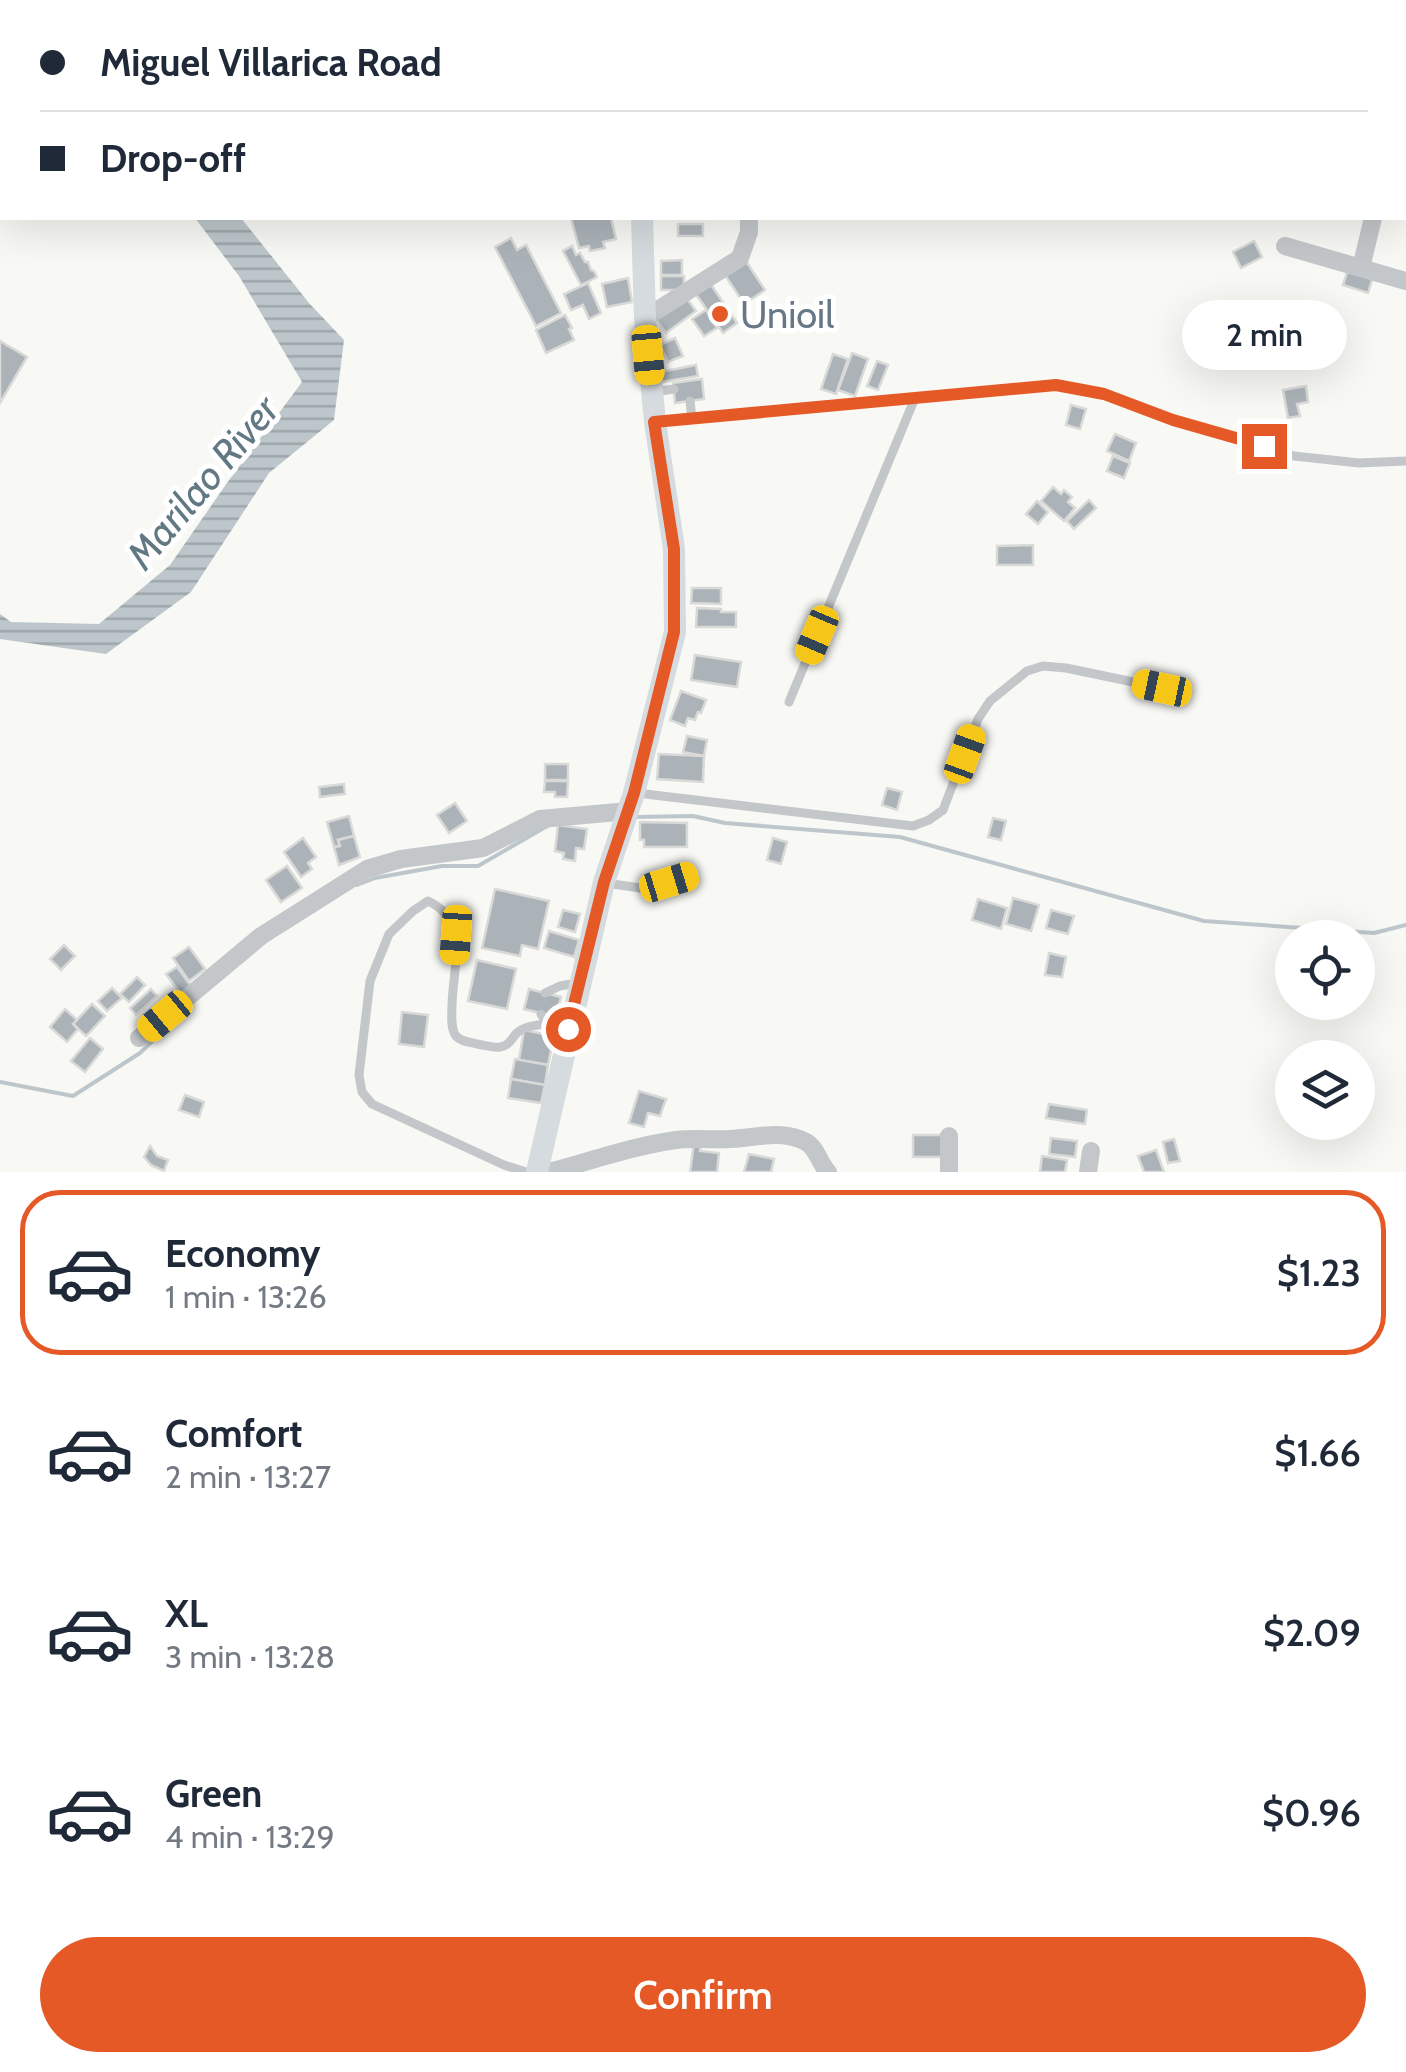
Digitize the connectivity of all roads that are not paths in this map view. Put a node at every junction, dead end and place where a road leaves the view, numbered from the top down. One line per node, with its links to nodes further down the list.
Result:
1 (642, 220): 7 (main road)
2 (748, 220): 7 (street)
3 (1373, 220): 5 (street)
4 (1285, 246): 5 (street)
5 (1361, 268): 6 (street)
6 (1405, 277)
7 (645, 318): 11 (main road)
8 (916, 398): 10 (lane); 12 (lane); 14 (lane)
9 (690, 401): 10 (lane)
10 (692, 419): 11 (lane)
11 (654, 422): 15 (main road)
12 (1406, 460)
13 (1162, 688): 15 (lane)
14 (789, 702)
15 (632, 802): 17 (main road); 22 (street)
16 (691, 875): 17 (lane)
17 (604, 882): 18 (main road)
18 (580, 982): 19 (lane); 21 (main road)
19 (545, 993)
20 (541, 1014): 21 (lane)
21 (558, 1026): 25 (lane); 26 (main road)
22 (139, 1038)
23 (949, 1136): 29 (street)
24 (1091, 1150): 30 (street)
25 (526, 1172)
26 (537, 1172)
27 (549, 1172): 28 (street)
28 (828, 1172)
29 (949, 1172)
30 (1088, 1172)

